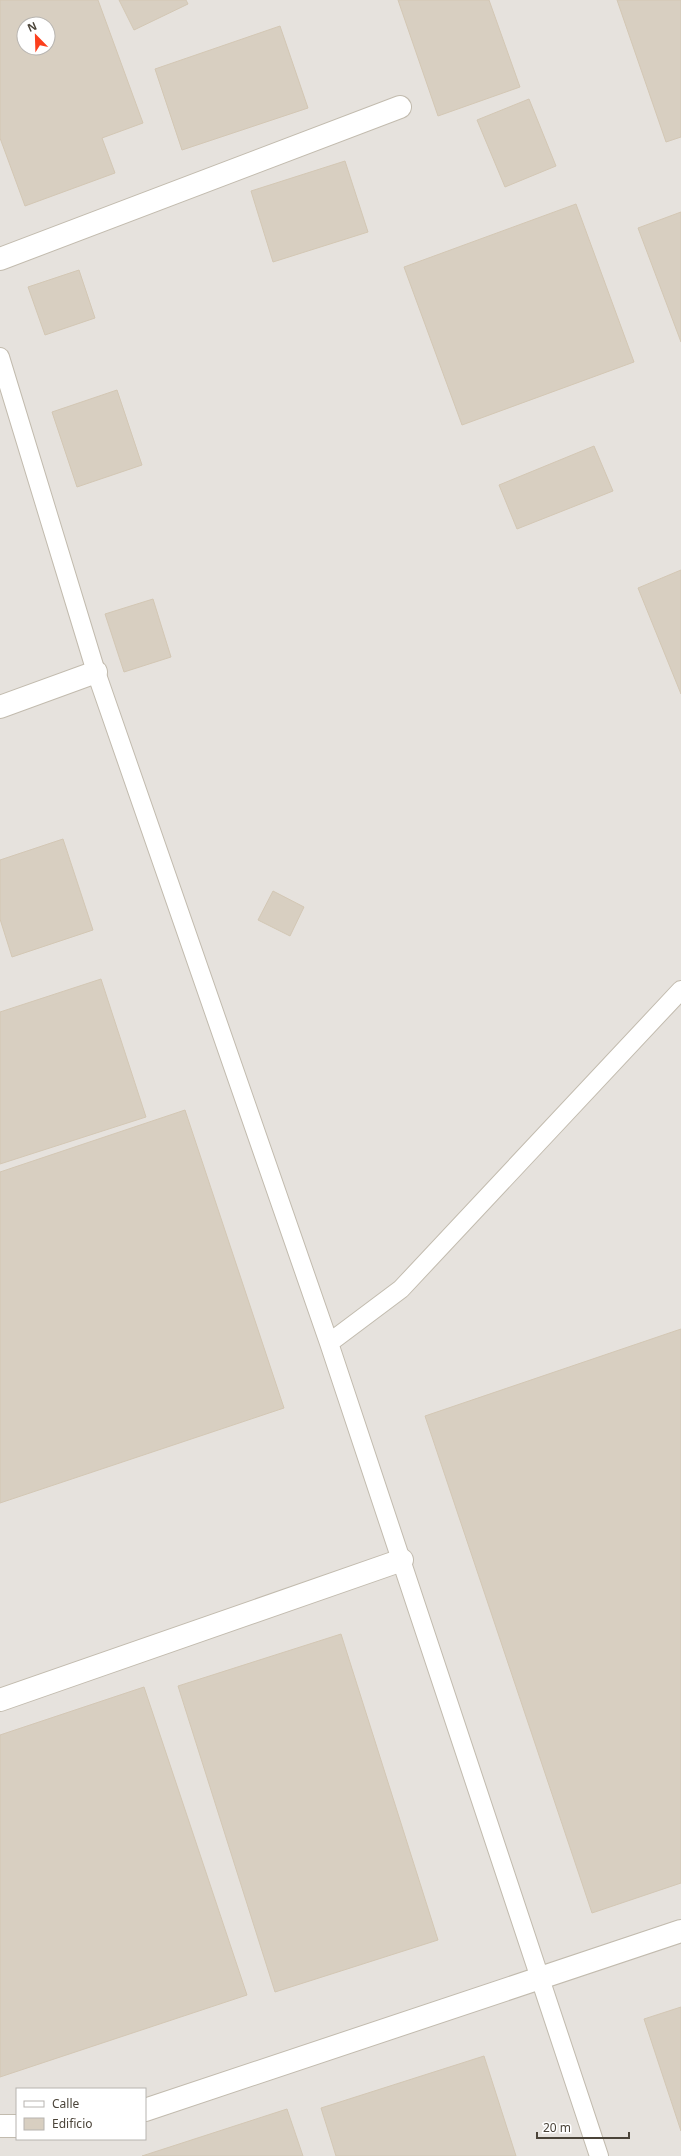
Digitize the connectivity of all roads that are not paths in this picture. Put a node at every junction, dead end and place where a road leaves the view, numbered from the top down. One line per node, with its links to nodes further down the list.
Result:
1 (400, 107): 2 (street)
2 (0, 259)
3 (0, 358): 4 (lane)
4 (96, 672): 5 (street); 7 (lane)
5 (0, 707)
6 (681, 990): 7 (lane)
7 (329, 1343): 8 (lane)
8 (402, 1560): 9 (street); 11 (lane)
9 (0, 1700)
10 (681, 1931): 11 (street)
11 (539, 1979): 12 (street); 15 (lane)
12 (146, 2110)
13 (0, 2126): 14 (street)
14 (16, 2126)
15 (599, 2156)

